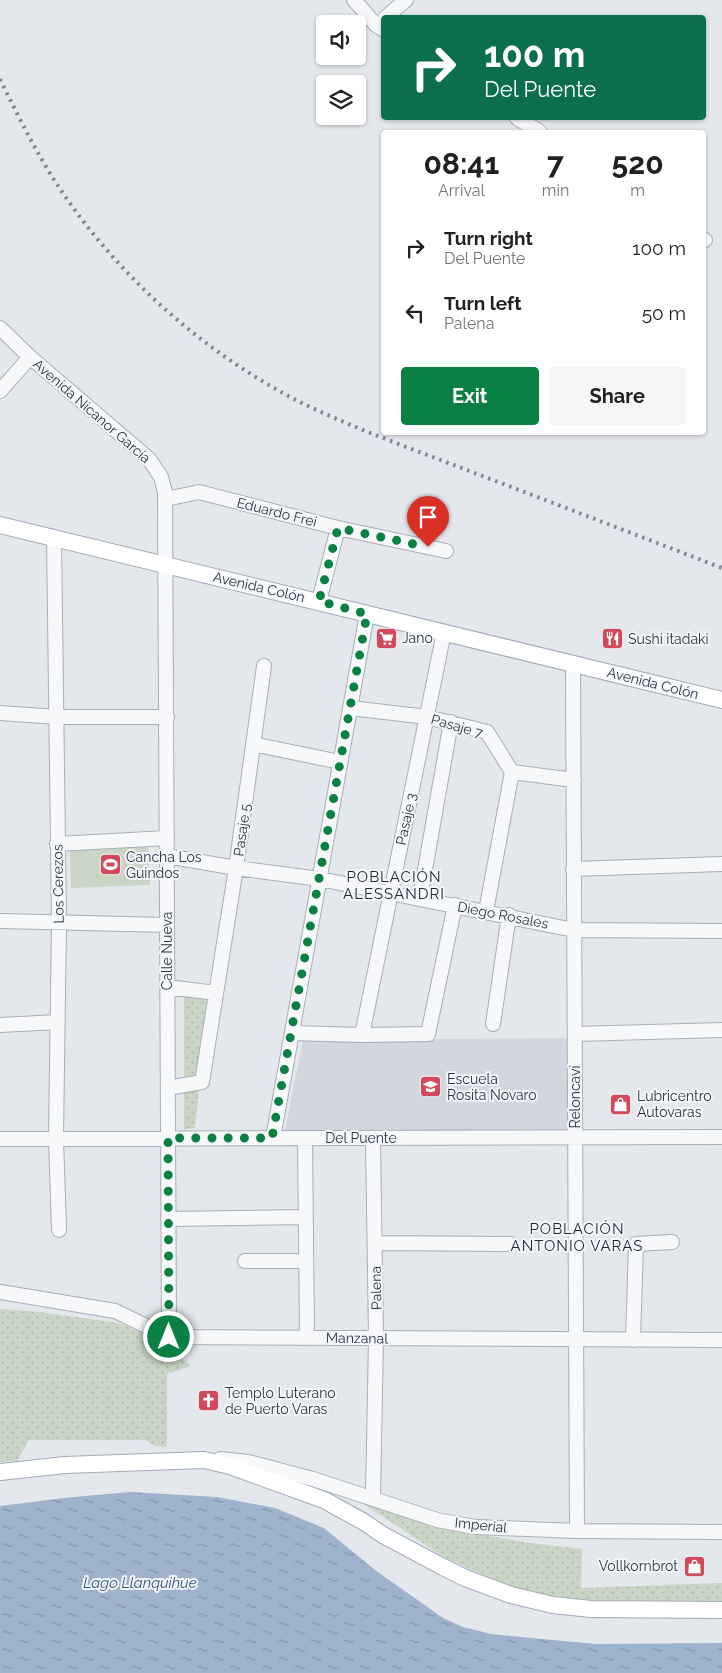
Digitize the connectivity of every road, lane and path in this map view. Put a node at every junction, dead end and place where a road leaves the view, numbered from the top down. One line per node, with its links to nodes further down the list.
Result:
1 (354, 0): 4 (street)
2 (406, 0): 3 (street)
3 (390, 15)
4 (381, 22)
5 (520, 120): 6 (street)
6 (537, 130)
7 (0, 328): 8 (street, Avenida Nicanor García)
8 (30, 357): 9 (street); 10 (street, Avenida Nicanor García)
9 (0, 391)
10 (166, 499): 12 (street, Eduardo Frei); 15 (street, Avenida Nicanor García)
11 (0, 525): 13 (main road, Avenida Colón)
12 (338, 528): 14 (street, Eduardo Frei); 16 (street)
13 (54, 538): 15 (main road, Avenida Colón); 24 (street, Los Cerezos)
14 (446, 551)
15 (166, 565): 16 (main road, Avenida Colón); 25 (street, Calle Nueva)
16 (319, 601): 17 (main road, Avenida Colón)
17 (367, 614): 18 (main road, Avenida Colón); 22 (street)
18 (444, 632): 19 (main road, Avenida Colón); 26 (street, Pasaje 3)
19 (573, 664): 21 (main road, Avenida Colón); 31 (street, Reloncaví)
20 (264, 666): 28 (street, Pasaje 5)
21 (722, 700)
22 (350, 708): 26 (street, Pasaje 7); 29 (street)
23 (0, 713): 24 (street)
24 (56, 717): 25 (street); 33 (street, Los Cerezos)
25 (166, 717): 32 (street, Calle Nueva)
26 (427, 717): 27 (street, Pasaje 7); 39 (street, Pasaje 3)
27 (451, 722): 30 (street, Pasaje 7); 40 (street)
28 (254, 744): 29 (street); 36 (street, Pasaje 5)
29 (340, 762): 38 (street)
30 (512, 772): 31 (street); 42 (street)
31 (574, 780): 37 (street, Reloncaví)
32 (167, 838): 33 (street); 34 (street, Calle Nueva)
33 (57, 844): 45 (street, Los Cerezos)
34 (167, 856): 36 (street, Diego Rosales); 46 (street, Calle Nueva)
35 (722, 864): 37 (street)
36 (236, 868): 38 (street, Diego Rosales); 50 (street, Pasaje 5)
37 (573, 869): 47 (street, Reloncaví)
38 (320, 879): 39 (street, Diego Rosales); 55 (street)
39 (391, 892): 40 (street, Diego Rosales); 57 (street, Pasaje 3)
40 (420, 898): 41 (street, Diego Rosales)
41 (455, 905): 42 (street, Diego Rosales); 57 (street)
42 (486, 911): 43 (street, Diego Rosales)
43 (508, 915): 47 (street, Diego Rosales); 52 (street)
44 (0, 921): 45 (street)
45 (59, 922): 46 (street); 51 (street, Los Cerezos)
46 (167, 925): 49 (street, Calle Nueva)
47 (574, 930): 48 (street, Diego Rosales); 56 (street, Reloncaví)
48 (722, 930)
49 (168, 986): 50 (street); 58 (street, Calle Nueva)
50 (216, 993): 58 (street, Pasaje 5)
51 (58, 1022): 53 (street); 61 (street, Los Cerezos)
52 (492, 1024)
53 (0, 1025)
54 (722, 1030): 56 (street)
55 (292, 1033): 57 (street); 63 (street)
56 (575, 1034): 59 (street, Reloncaví)
57 (362, 1035)
58 (168, 1088): 62 (street, Calle Nueva)
59 (575, 1137): 60 (street, Del Puente); 65 (street, Del Puente); 79 (street, Reloncaví)
60 (722, 1137)
61 (56, 1138): 62 (street, Del Puente); 66 (street, Del Puente); 69 (street, Los Cerezos)
62 (168, 1138): 63 (street, Del Puente); 68 (street, Calle Nueva)
63 (272, 1138): 64 (street, Del Puente)
64 (305, 1138): 65 (street, Del Puente); 67 (street)
65 (373, 1138): 71 (street, Palena)
66 (0, 1139)
67 (306, 1217): 68 (street); 74 (street)
68 (168, 1218): 76 (street, Calle Nueva)
69 (59, 1230)
70 (672, 1242): 80 (street)
71 (375, 1243): 72 (street); 78 (street, Palena)
72 (510, 1244)
73 (245, 1261): 74 (street)
74 (306, 1261): 77 (street)
75 (0, 1292): 76 (street, Manzanal)
76 (169, 1337): 77 (street, Manzanal)
77 (307, 1337): 78 (street, Manzanal)
78 (376, 1338): 79 (street, Manzanal); 87 (street, Palena)
79 (576, 1339): 80 (street, Manzanal); 88 (street, Reloncaví)
80 (633, 1340): 81 (street, Manzanal)
81 (722, 1340)
82 (201, 1462): 83 (street, Imperial); 84 (main road); 85 (main road); 86 (main road)
83 (248, 1462): 84 (street, Imperial); 87 (street, Imperial)
84 (230, 1466): 86 (main road)
85 (0, 1472)
86 (282, 1484): 90 (main road)
87 (373, 1498): 88 (street, Imperial)
88 (577, 1531): 89 (street, Imperial)
89 (722, 1532)
90 (722, 1610)

